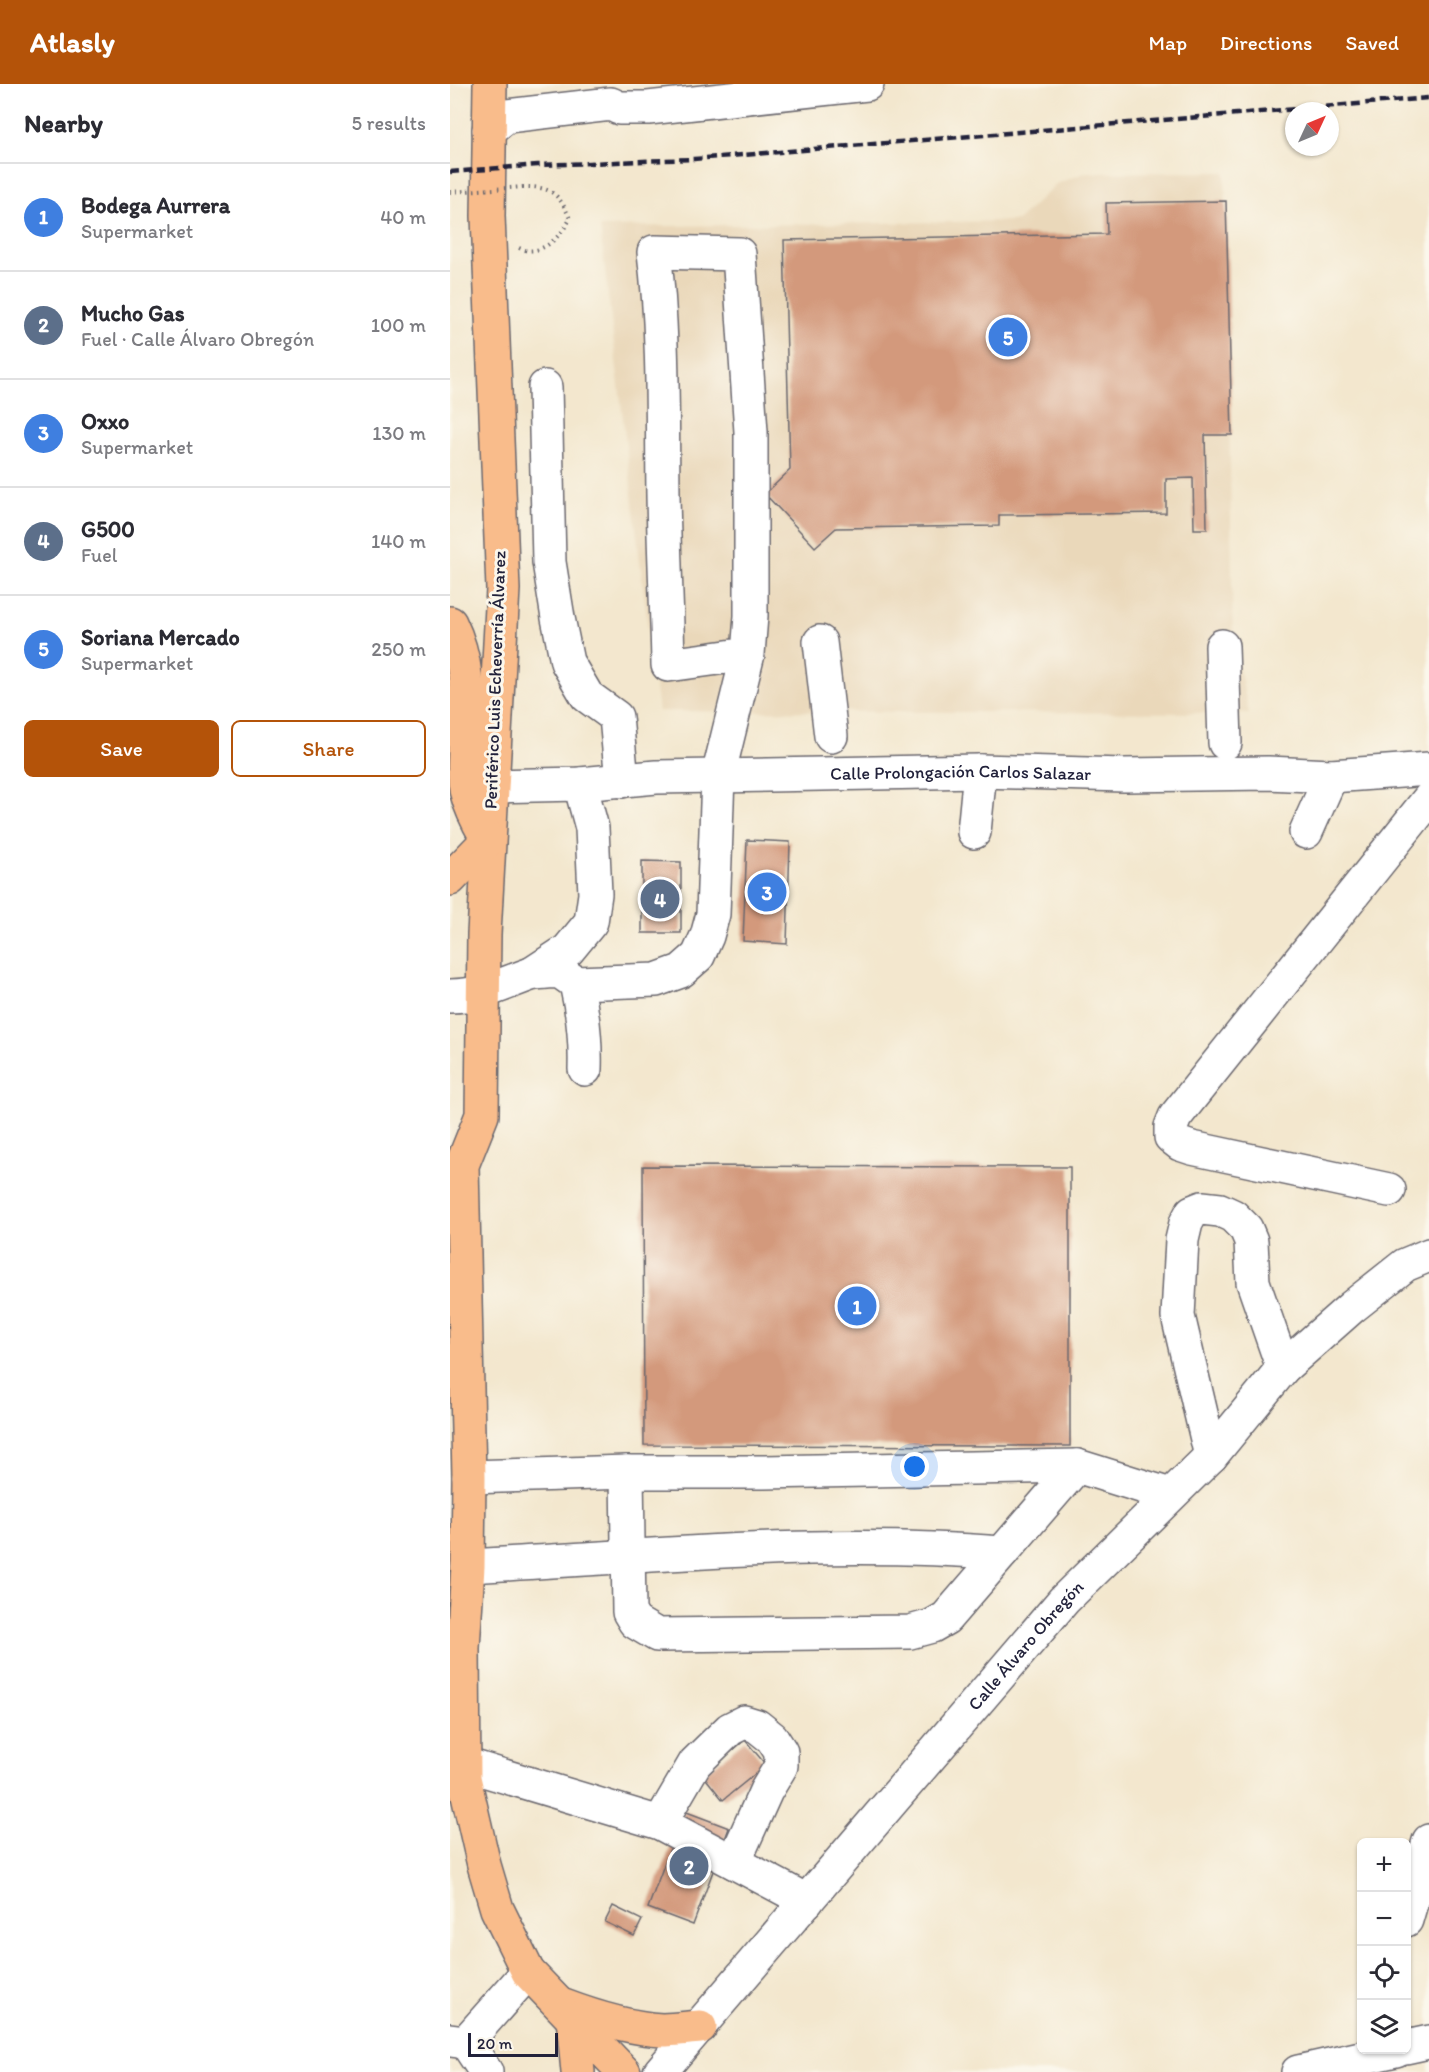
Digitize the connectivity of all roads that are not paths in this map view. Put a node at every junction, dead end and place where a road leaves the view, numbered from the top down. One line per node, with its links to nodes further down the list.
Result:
1 (490, 84): 4 (main road, Periférico Luis Echeverría Álvarez)
2 (846, 85): 3 (street)
3 (606, 94): 4 (street)
4 (489, 130): 18 (main road, Periférico Luis Echeverría Álvarez)
5 (545, 387): 16 (street)
6 (450, 623): 22 (main road)
7 (820, 642): 10 (street)
8 (1222, 646): 11 (street)
9 (748, 654): 9 (street); 14 (street)
10 (831, 736)
11 (1225, 743)
12 (1429, 769): 15 (street, Calle Prolongación Carlos Salazar)
13 (980, 771): 14 (street, Calle Prolongación Carlos Salazar); 15 (street, Calle Prolongación Carlos Salazar); 20 (street)
14 (718, 776): 16 (street, Calle Prolongación Carlos Salazar); 25 (street)
15 (1331, 776): 21 (street)
16 (622, 781): 17 (street, Calle Prolongación Carlos Salazar)
17 (580, 784): 18 (street, Calle Prolongación Carlos Salazar); 24 (street)
18 (491, 786): 22 (main road, Periférico Luis Echeverría Álvarez)
19 (1429, 799): 30 (street)
20 (974, 832)
21 (1306, 832)
22 (488, 840): 23 (main road); 26 (main road, Periférico Luis Echeverría Álvarez)
23 (450, 879)
24 (533, 974): 25 (street); 26 (street)
25 (576, 983): 28 (street)
26 (482, 993): 27 (street); 29 (main road, Periférico Luis Echeverría Álvarez)
27 (450, 996)
28 (585, 1069)
29 (456, 1151): 36 (main road, Periférico Luis Echeverría Álvarez)
30 (1389, 1190)
31 (1429, 1255): 32 (street, Calle Álvaro Obregón)
32 (1282, 1368): 33 (street, Calle Álvaro Obregón); 33 (street)
33 (1211, 1456): 37 (street, Calle Álvaro Obregón)
34 (1077, 1466): 35 (street); 37 (street); 38 (street)
35 (627, 1472): 36 (street); 39 (street)
36 (469, 1477): 40 (main road, Periférico Luis Echeverría Álvarez)
37 (1170, 1495): 45 (street, Calle Álvaro Obregón)
38 (1002, 1553): 39 (street); 39 (street)
39 (628, 1555): 40 (street)
40 (468, 1566): 41 (main road, Periférico Luis Echeverría Álvarez)
41 (464, 1764): 42 (street); 47 (main road, Periférico Luis Echeverría Álvarez)
42 (660, 1822): 44 (street); 44 (street)
43 (1429, 1841): 46 (street)
44 (734, 1862): 45 (street)
45 (807, 1901): 49 (street, Calle Álvaro Obregón)
46 (1411, 1906)
47 (528, 1972): 48 (main road, Periférico Luis Echeverría Álvarez); 50 (street)
48 (565, 2011): 49 (main road); 55 (main road); 56 (main road, Periférico Luis Echeverría Álvarez)
49 (700, 2027): 57 (street, Calle Álvaro Obregón)
50 (458, 2041): 54 (street)
51 (1429, 2042): 52 (street)
52 (1411, 2046)
53 (1374, 2057): 58 (street)
54 (486, 2072)
55 (578, 2072)
56 (624, 2072)
57 (660, 2072)
58 (1298, 2072)

